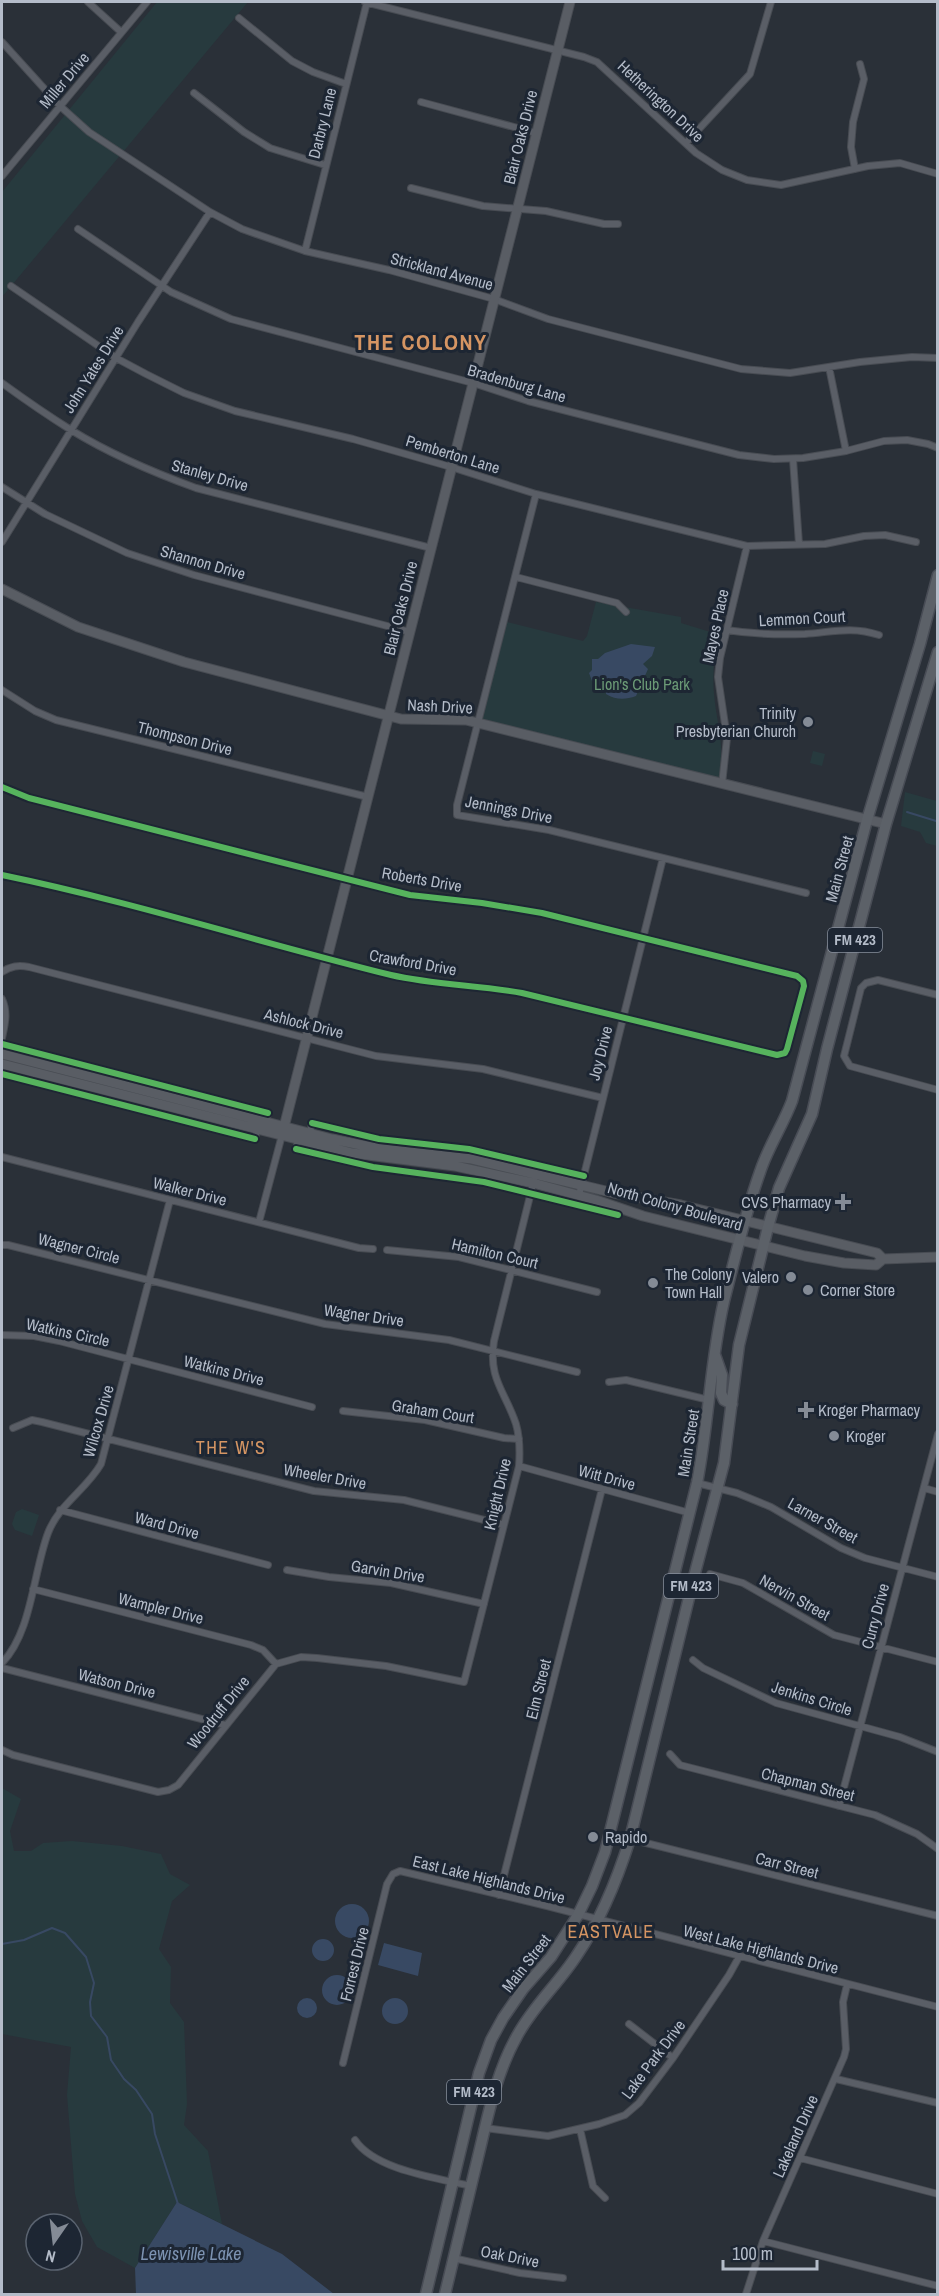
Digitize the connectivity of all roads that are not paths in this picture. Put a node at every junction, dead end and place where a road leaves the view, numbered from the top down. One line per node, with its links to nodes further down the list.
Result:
1 (88, 2): 7 (street)
2 (147, 2): 7 (street, Miller Drive)
3 (366, 2): 9 (street, Hetherington Drive); 11 (street, Darbry Lane)
4 (570, 2): 9 (street, Blair Oaks Drive)
5 (771, 2): 16 (street)
6 (239, 18): 11 (street)
7 (122, 32): 14 (street, Miller Drive)
8 (2, 42): 14 (street, Strickland Avenue)
9 (557, 51): 15 (street, Blair Oaks Drive); 16 (street, Hetherington Drive)
10 (860, 64): 18 (street)
11 (346, 84): 17 (street, Darbry Lane)
12 (194, 93): 17 (street)
13 (421, 102): 15 (street)
14 (60, 106): 19 (street, Miller Drive); 23 (street, Strickland Avenue)
15 (536, 133): 22 (street, Blair Oaks Drive)
16 (686, 143): 18 (street, Hetherington Drive)
17 (325, 165): 26 (street, Darbry Lane)
18 (855, 169): 20 (street, Hetherington Drive)
19 (3, 172)
20 (938, 174)
21 (411, 188): 22 (street)
22 (517, 209): 24 (street); 29 (street, Blair Oaks Drive)
23 (210, 212): 26 (street, Strickland Avenue); 27 (street, John Yates Drive)
24 (618, 224)
25 (78, 229): 27 (street, Bradenburg Lane)
26 (305, 251): 29 (street, Strickland Avenue)
27 (162, 285): 30 (street, John Yates Drive); 34 (street, Bradenburg Lane)
28 (11, 286): 30 (street, Pemberton Lane)
29 (494, 299): 32 (street, Strickland Avenue); 34 (street, Blair Oaks Drive)
30 (116, 358): 35 (street, John Yates Drive); 39 (street, Pemberton Lane)
31 (938, 358): 32 (street, Strickland Avenue)
32 (829, 367): 37 (street)
33 (2, 383): 35 (street, Stanley Drive)
34 (473, 383): 38 (street, Bradenburg Lane); 39 (street, Blair Oaks Drive)
35 (71, 430): 42 (street, John Yates Drive); 47 (street, Stanley Drive)
36 (938, 448): 37 (street, Bradenburg Lane)
37 (846, 451): 38 (street, Bradenburg Lane)
38 (793, 459): 45 (street)
39 (451, 467): 41 (street, Pemberton Lane); 47 (street, Blair Oaks Drive)
40 (2, 487): 42 (street, Shannon Drive)
41 (536, 494): 46 (street, Pemberton Lane); 49 (street, Jennings Drive)
42 (27, 503): 43 (street, John Yates Drive); 54 (street, Shannon Drive)
43 (2, 542)
44 (916, 542): 45 (street, Pemberton Lane)
45 (799, 544): 46 (street, Pemberton Lane)
46 (747, 546): 53 (street, Mayes Place)
47 (431, 548): 54 (street, Blair Oaks Drive)
48 (938, 575): 51 (main road, Main Street / FM 423)
49 (516, 577): 52 (street); 59 (street, Jennings Drive)
50 (2, 589): 58 (street, Nash Drive)
51 (934, 599): 63 (main road, Main Street / FM 423)
52 (626, 612)
53 (726, 630): 55 (street, Lemmon Court); 60 (street, Mayes Place)
54 (410, 632): 58 (street, Blair Oaks Drive)
55 (879, 635)
56 (938, 652): 64 (main road, Main Street / FM 423)
57 (2, 690): 62 (street, Thompson Drive)
58 (388, 716): 59 (street, Nash Drive); 62 (street, Blair Oaks Drive)
59 (478, 723): 60 (street, Nash Drive); 65 (street, Jennings Drive)
60 (722, 783): 63 (street, Nash Drive)
61 (2, 787): 67 (street, Roberts Drive)
62 (368, 797): 67 (street, Blair Oaks Drive)
63 (867, 820): 64 (street, Nash Drive); 95 (main road, Main Street / FM 423)
64 (886, 825): 97 (main road, Main Street / FM 423)
65 (663, 858): 68 (street, Jennings Drive); 69 (street, Joy Drive)
66 (2, 875): 70 (street, Crawford Drive)
67 (347, 878): 69 (street, Roberts Drive); 70 (street, Blair Oaks Drive)
68 (806, 893)
69 (643, 937): 74 (street, Joy Drive); 75 (street, Roberts Drive)
70 (327, 958): 74 (street, Crawford Drive); 77 (street, Blair Oaks Drive)
71 (2, 972): 77 (street, Ashlock Drive)
72 (938, 995): 82 (street)
73 (2, 999): 76 (street)
74 (623, 1017): 75 (street, Crawford Drive); 83 (street, Joy Drive)
75 (795, 1018)
76 (2, 1038)
77 (306, 1038): 83 (street, Ashlock Drive); 86 (street, Blair Oaks Drive)
78 (2, 1044): 84 (street)
79 (2, 1054): 84 (street, North Colony Boulevard)
80 (2, 1064): 85 (street, North Colony Boulevard)
81 (2, 1074): 85 (street)
82 (938, 1090)
83 (603, 1098): 91 (street, Joy Drive)
84 (266, 1122): 86 (street, North Colony Boulevard)
85 (257, 1129): 86 (street, North Colony Boulevard)
86 (283, 1131): 87 (street, North Colony Boulevard); 88 (street, North Colony Boulevard); 96 (street, Blair Oaks Drive)
87 (310, 1133): 90 (street, North Colony Boulevard); 91 (street)
88 (298, 1140): 90 (street, North Colony Boulevard); 92 (street)
89 (2, 1157): 93 (street, Walker Drive)
90 (534, 1179): 91 (street, North Colony Boulevard); 92 (street, Knight Drive)
91 (581, 1185): 94 (street, North Colony Boulevard); 95 (street, North Colony Boulevard)
92 (531, 1194): 94 (street); 105 (street, Knight Drive)
93 (170, 1200): 96 (street, Walker Drive); 106 (street, Wilcox Drive)
94 (622, 1209): 98 (street, North Colony Boulevard)
95 (745, 1221): 97 (street, North Colony Boulevard); 98 (main road, Main Street / FM 423)
96 (259, 1222): 101 (street, Walker Drive)
97 (768, 1227): 100 (main road, Main Street / FM 423); 104 (street, North Colony Boulevard)
98 (740, 1240): 100 (street, North Colony Boulevard); 110 (main road, Main Street / FM 423)
99 (2, 1245): 106 (street, Wagner Circle)
100 (763, 1246): 104 (street, North Colony Boulevard); 115 (main road, Main Street / FM 423)
101 (373, 1249)
102 (387, 1250): 105 (street, Hamilton Court)
103 (938, 1257): 104 (street, North Colony Boulevard)
104 (883, 1259)
105 (512, 1270): 107 (street, Hamilton Court); 109 (street, Knight Drive)
106 (149, 1280): 109 (street, Wagner Drive); 111 (street, Wilcox Drive)
107 (597, 1292)
108 (2, 1335): 111 (street, Watkins Circle)
109 (493, 1351): 112 (street, Wagner Drive); 120 (street, Knight Drive)
110 (714, 1352): 114 (main road, Main Street / FM 423); 115 (main road)
111 (129, 1359): 116 (street, Watkins Drive); 121 (street, Wilcox Drive)
112 (577, 1372)
113 (609, 1382): 114 (street)
114 (709, 1400): 123 (main road, Main Street / FM 423)
115 (732, 1404): 124 (main road, Main Street / FM 423)
116 (312, 1407)
117 (343, 1411): 120 (street, Graham Court)
118 (13, 1428): 121 (street, Wheeler Drive)
119 (938, 1434): 125 (street, Curry Drive)
120 (519, 1439): 122 (street, Knight Drive)
121 (108, 1440): 128 (street, Wilcox Drive); 130 (street, Wheeler Drive)
122 (519, 1466): 126 (street, Witt Drive); 130 (street, Knight Drive)
123 (697, 1483): 124 (street, Larner Street); 129 (main road, Main Street / FM 423)
124 (718, 1487): 132 (street, Larner Street); 150 (main road, Main Street / FM 423)
125 (924, 1488): 127 (street); 132 (street, Curry Drive)
126 (602, 1489): 129 (street, Witt Drive); 153 (street, Elm Street)
127 (938, 1492)
128 (60, 1510): 131 (street, Ward Drive); 136 (street, Wilcox Drive)
129 (690, 1513): 154 (main road, Main Street / FM 423)
130 (504, 1525): 137 (street, Knight Drive)
131 (268, 1565)
132 (903, 1567): 135 (street, Larner Street); 138 (street, Curry Drive)
133 (288, 1570): 137 (street, Garvin Drive)
134 (710, 1574): 138 (street, Nervin Street)
135 (938, 1577)
136 (33, 1589): 141 (street, Wilcox Drive); 142 (street, Wampler Drive)
137 (484, 1604): 142 (street, Knight Drive)
138 (881, 1646): 140 (street, Nervin Street); 145 (street, Curry Drive)
139 (693, 1660): 145 (street, Jenkins Circle)
140 (938, 1662)
141 (2, 1663)
142 (276, 1664): 144 (street, Woodruff Drive)
143 (2, 1668): 144 (street, Watson Drive)
144 (225, 1725): 146 (street, Woodruff Drive)
145 (860, 1726): 147 (street, Jenkins Circle); 149 (street, Curry Drive)
146 (2, 1750)
147 (938, 1752)
148 (670, 1754): 149 (street, Chapman Street)
149 (839, 1806): 151 (street, Chapman Street)
150 (630, 1839): 155 (street, Carr Street); 156 (main road, Main Street / FM 423)
151 (938, 1849)
152 (393, 1874): 153 (street, East Lake Highlands Drive); 162 (street, Forrest Drive)
153 (499, 1895): 154 (street, East Lake Highlands Drive)
154 (578, 1915): 156 (street, West Lake Highlands Drive); 169 (main road, Main Street / FM 423)
155 (938, 1916)
156 (597, 1921): 157 (street, West Lake Highlands Drive); 165 (main road, Main Street / FM 423)
157 (739, 1956): 158 (street, West Lake Highlands Drive); 161 (street, Lake Park Drive)
158 (848, 1985): 159 (street, West Lake Highlands Drive); 163 (street, Lakeland Drive)
159 (938, 2007)
160 (629, 2024): 161 (street)
161 (673, 2058): 166 (street, Lake Park Drive)
162 (343, 2063)
163 (836, 2079): 164 (street); 168 (street, Lakeland Drive)
164 (938, 2103)
165 (485, 2128): 166 (street, Lake Park Drive); 170 (main road, Main Street / FM 423)
166 (580, 2129): 172 (street)
167 (355, 2140): 169 (street)
168 (800, 2158): 171 (street); 173 (street, Lakeland Drive)
169 (452, 2182): 170 (street); 177 (main road, Main Street / FM 423)
170 (471, 2186): 174 (main road, Main Street / FM 423)
171 (938, 2194)
172 (605, 2198)
173 (763, 2241): 176 (street); 179 (street, Lakeland Drive)
174 (453, 2258): 175 (street, Oak Drive); 178 (main road, Main Street / FM 423)
175 (562, 2278)
176 (938, 2286)
177 (426, 2295)
178 (445, 2295)
179 (746, 2295)

